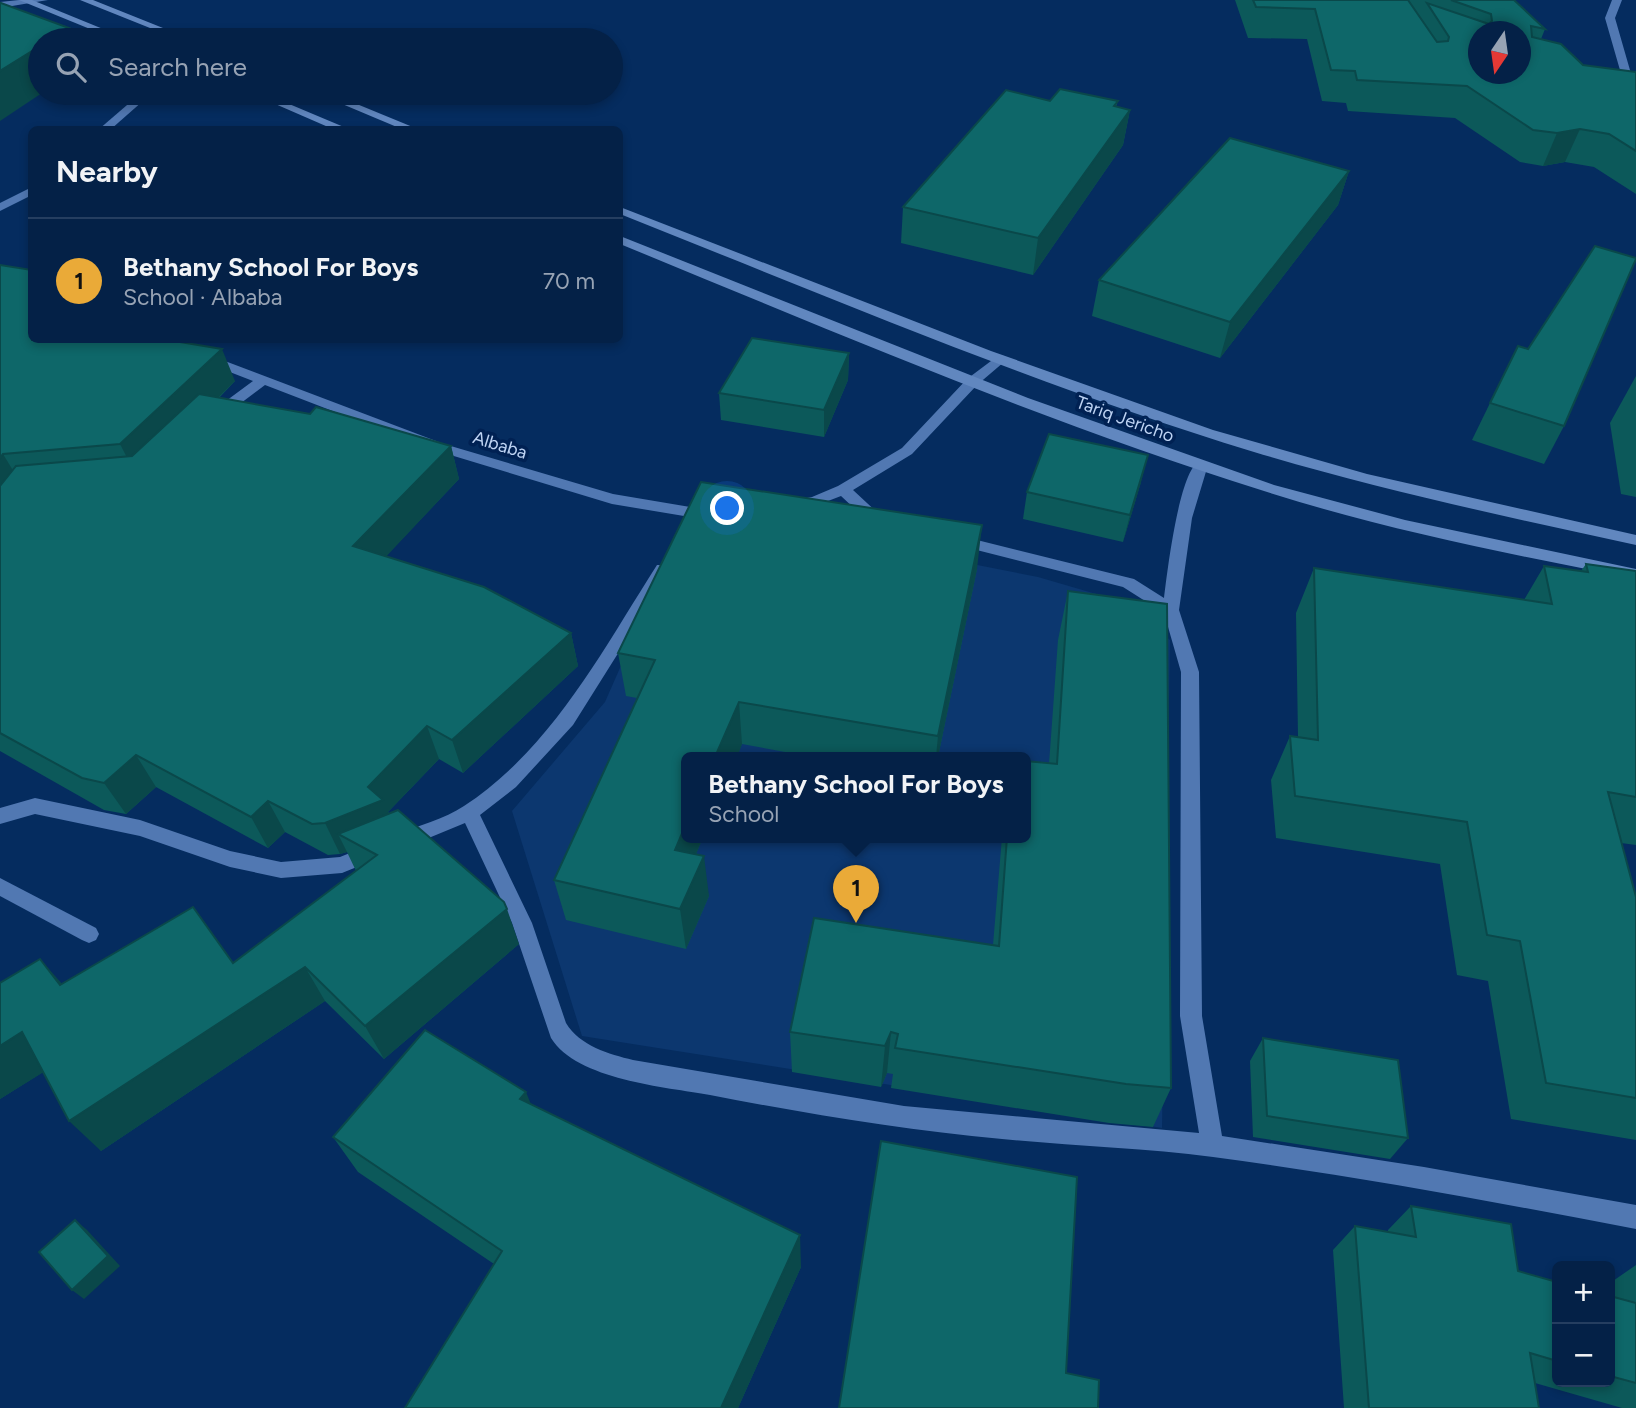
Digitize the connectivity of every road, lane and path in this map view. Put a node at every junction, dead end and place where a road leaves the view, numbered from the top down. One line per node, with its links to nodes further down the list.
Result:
1 (43, 0): 4 (street)
2 (85, 0): 7 (main road)
3 (1617, 0): 9 (street)
4 (27, 1): 5 (street); 6 (main road)
5 (0, 5)
6 (95, 28)
7 (157, 28)
8 (1619, 88): 9 (street)
9 (1633, 92)
10 (132, 105): 13 (street)
11 (285, 105): 14 (main road)
12 (351, 105): 15 (main road)
13 (108, 126)
14 (336, 126)
15 (405, 126)
16 (28, 192): 17 (street)
17 (0, 208)
18 (623, 211): 21 (main road, Tariq Jericho)
19 (623, 241): 23 (main road, Tariq Jericho)
20 (191, 352): 22 (street, Albaba)
21 (999, 359): 23 (street); 33 (main road, Tariq Jericho)
22 (264, 379): 24 (street); 29 (street, Albaba)
23 (972, 382): 25 (main road, Tariq Jericho); 26 (street)
24 (204, 424)
25 (1201, 465): 35 (main road, Tariq Jericho); 36 (street)
26 (844, 489): 27 (street); 30 (street)
27 (778, 507)
28 (727, 513): 29 (street, Albaba)
29 (700, 516): 31 (street)
30 (899, 526)
31 (686, 536)
32 (940, 536): 36 (street)
33 (1636, 540)
34 (671, 557): 37 (street)
35 (1636, 574)
36 (1171, 610): 41 (street)
37 (469, 813): 38 (street); 41 (street)
38 (0, 816)
39 (0, 886): 40 (street)
40 (89, 934)
41 (1212, 1146): 42 (street)
42 (1636, 1217)

